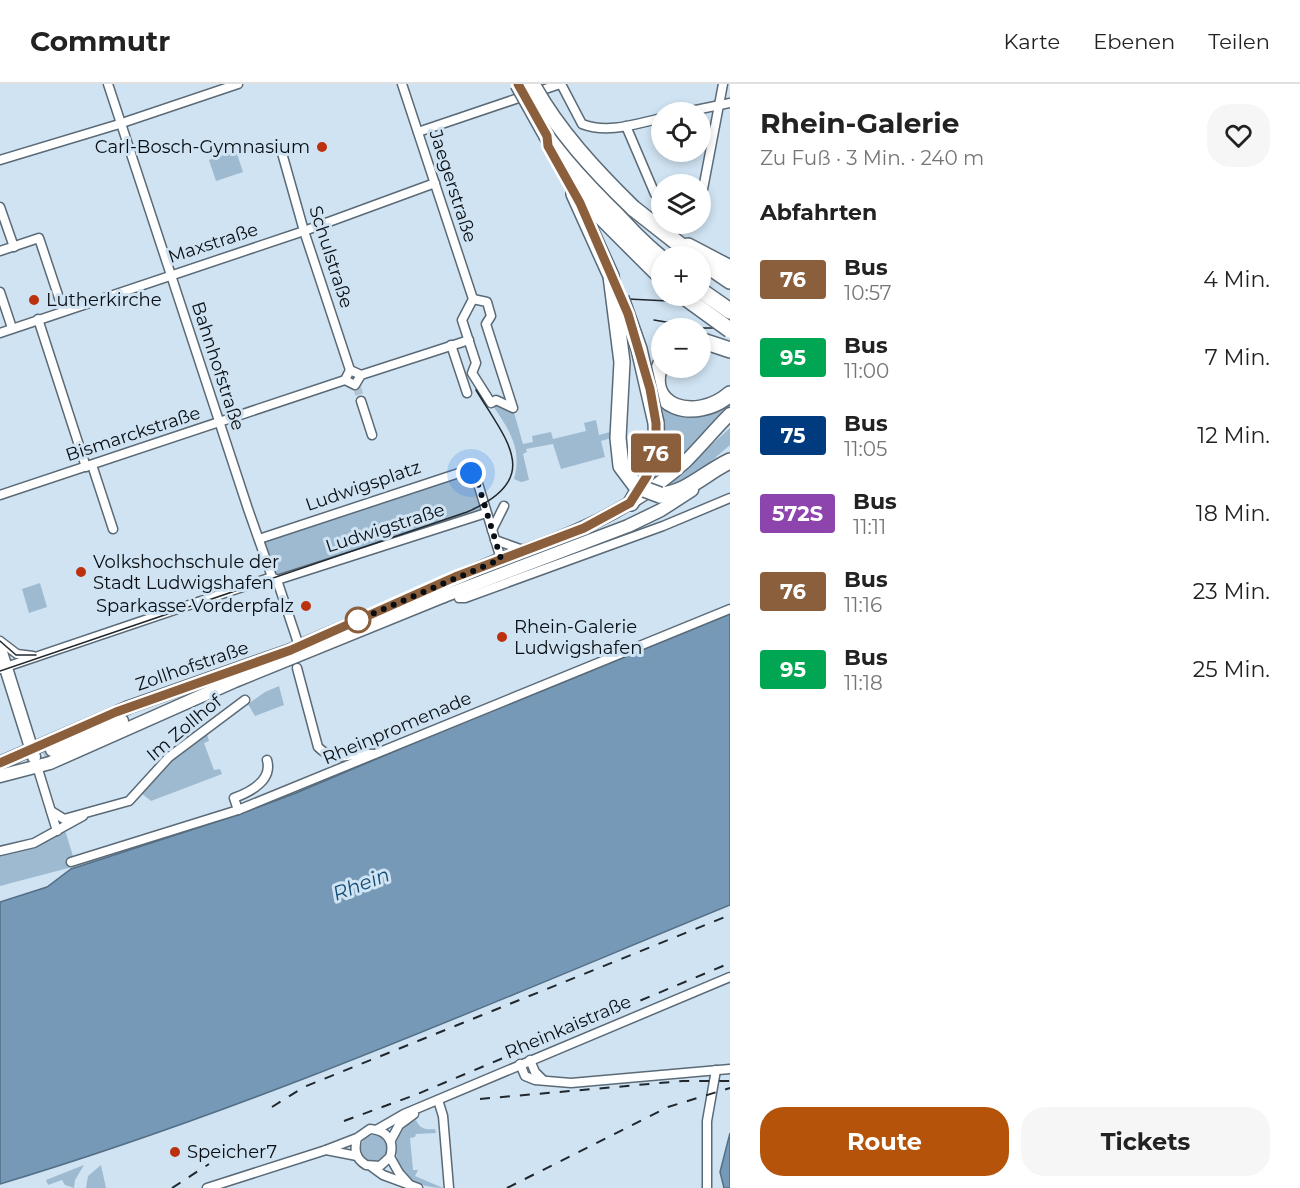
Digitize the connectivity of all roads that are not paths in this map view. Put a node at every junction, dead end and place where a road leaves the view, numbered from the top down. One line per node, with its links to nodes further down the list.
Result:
1 (108, 84): 13 (street, Bahnhofstraße)
2 (238, 84): 13 (street)
3 (402, 84): 15 (street, Jaegerstraße)
4 (518, 84): 16 (highway, bridge)
5 (532, 84): 11 (highway, bridge)
6 (561, 84): 14 (street); 15 (street)
7 (723, 84): 9 (street)
8 (730, 103): 9 (street)
9 (719, 105): 10 (street); 19 (street)
10 (711, 107)
11 (547, 111): 24 (highway, bridge); 27 (highway, bridge)
12 (651, 120): 14 (street)
13 (121, 123): 18 (street); 32 (street, Bahnhofstraße)
14 (626, 126): 21 (street)
15 (418, 132): 20 (street, Jaegerstraße)
16 (547, 136): 29 (highway); 33 (highway)
17 (282, 153): 23 (street, Schulstraße)
18 (0, 160)
19 (706, 174)
20 (435, 183): 23 (street, Maxstraße); 36 (street, Jaegerstraße)
21 (651, 183)
22 (0, 207): 26 (street)
23 (304, 231): 32 (street, Maxstraße); 49 (street, Schulstraße)
24 (679, 244): 25 (highway); 31 (highway)
25 (682, 246)
26 (14, 247): 28 (street); 39 (street)
27 (651, 249)
28 (0, 251)
29 (651, 267)
30 (711, 268): 34 (highway)
31 (730, 268)
32 (171, 274): 39 (street, Maxstraße); 57 (street, Bahnhofstraße)
33 (611, 276): 59 (highway, bridge); 63 (highway, bridge)
34 (730, 281)
35 (0, 292): 42 (street)
36 (473, 298): 45 (street); 53 (street)
37 (711, 298): 40 (highway, bridge)
38 (697, 306): 43 (highway, bridge)
39 (63, 310): 41 (street, Maxstraße)
40 (730, 311)
41 (38, 319): 42 (street, Maxstraße); 60 (street)
42 (12, 328): 44 (street, Maxstraße)
43 (730, 330)
44 (0, 333)
45 (469, 340): 47 (street); 53 (street)
46 (711, 344): 48 (highway)
47 (451, 345): 50 (street); 53 (street)
48 (730, 350)
49 (350, 370): 50 (street); 52 (street)
50 (360, 375): 52 (street)
51 (659, 378): 54 (highway)
52 (345, 380): 57 (street, Bismarckstraße)
53 (477, 381)
54 (727, 396)
55 (361, 401): 58 (street)
56 (730, 414): 63 (main road)
57 (219, 423): 60 (street, Bismarckstraße); 68 (street, Bahnhofstraße)
58 (372, 435)
59 (727, 461): 73 (main road)
60 (89, 466): 61 (street, Bismarckstraße); 66 (street)
61 (0, 495)
62 (730, 498): 74 (street)
63 (630, 503): 70 (main road)
64 (504, 506): 67 (street)
65 (486, 513): 67 (street); 68 (street, Ludwigsplatz); 72 (street, Ludwigstraße)
66 (113, 529)
67 (492, 530): 69 (street)
68 (259, 540): 72 (street, Bahnhofstraße)
69 (495, 540): 70 (street); 71 (street)
70 (525, 551): 71 (main road)
71 (501, 559): 73 (street); 79 (main road)
72 (274, 579): 78 (street, Ludwigstraße); 79 (street, Bahnhofstraße)
73 (444, 596): 79 (main road)
74 (459, 598)
75 (730, 609): 85 (street, Rheinpromenade)
76 (0, 641): 78 (street)
77 (0, 649): 80 (main road)
78 (42, 656): 80 (street, Ludwigstraße)
79 (299, 657): 81 (main road, Zollhofstraße); 85 (street, Bahnhofstraße)
80 (3, 668): 83 (main road)
81 (234, 676): 83 (main road, Zollhofstraße); 84 (main road); 88 (main road, Zollhofstraße)
82 (244, 700): 92 (street, Im Zollhof)
83 (32, 750): 87 (main road, Zollhofstraße); 88 (main road)
84 (52, 750)
85 (376, 754): 90 (street, Rheinpromenade)
86 (267, 760): 90 (street)
87 (0, 763)
88 (37, 766): 89 (main road, Zollhofstraße); 91 (street)
89 (0, 776)
90 (238, 810): 95 (street, Rheinpromenade)
91 (51, 811): 92 (street, Im Zollhof); 93 (street)
92 (83, 815): 93 (street, Im Zollhof)
93 (57, 831): 94 (street, Im Zollhof)
94 (0, 851)
95 (71, 862)
96 (730, 977): 97 (street, Rheinkaistraße)
97 (530, 1060): 98 (street, Rheinkaistraße); 101 (street)
98 (520, 1064): 101 (street); 102 (street, Rheinkaistraße)
99 (730, 1069): 100 (street)
100 (716, 1071): 101 (street); 115 (street)
101 (543, 1080)
102 (438, 1100): 103 (street, Rheinkaistraße); 114 (street)
103 (419, 1110): 104 (street, Rheinkaistraße); 106 (street, Rheinkaistraße)
104 (378, 1130): 105 (street); 106 (street)
105 (357, 1138): 107 (street); 108 (street)
106 (391, 1140): 109 (street)
107 (326, 1150): 108 (street); 112 (street)
108 (357, 1156): 110 (street)
109 (390, 1157): 110 (street); 111 (street)
110 (372, 1167): 111 (street)
111 (408, 1184): 113 (street)
112 (207, 1188)
113 (418, 1188)
114 (449, 1188)
115 (708, 1188)

